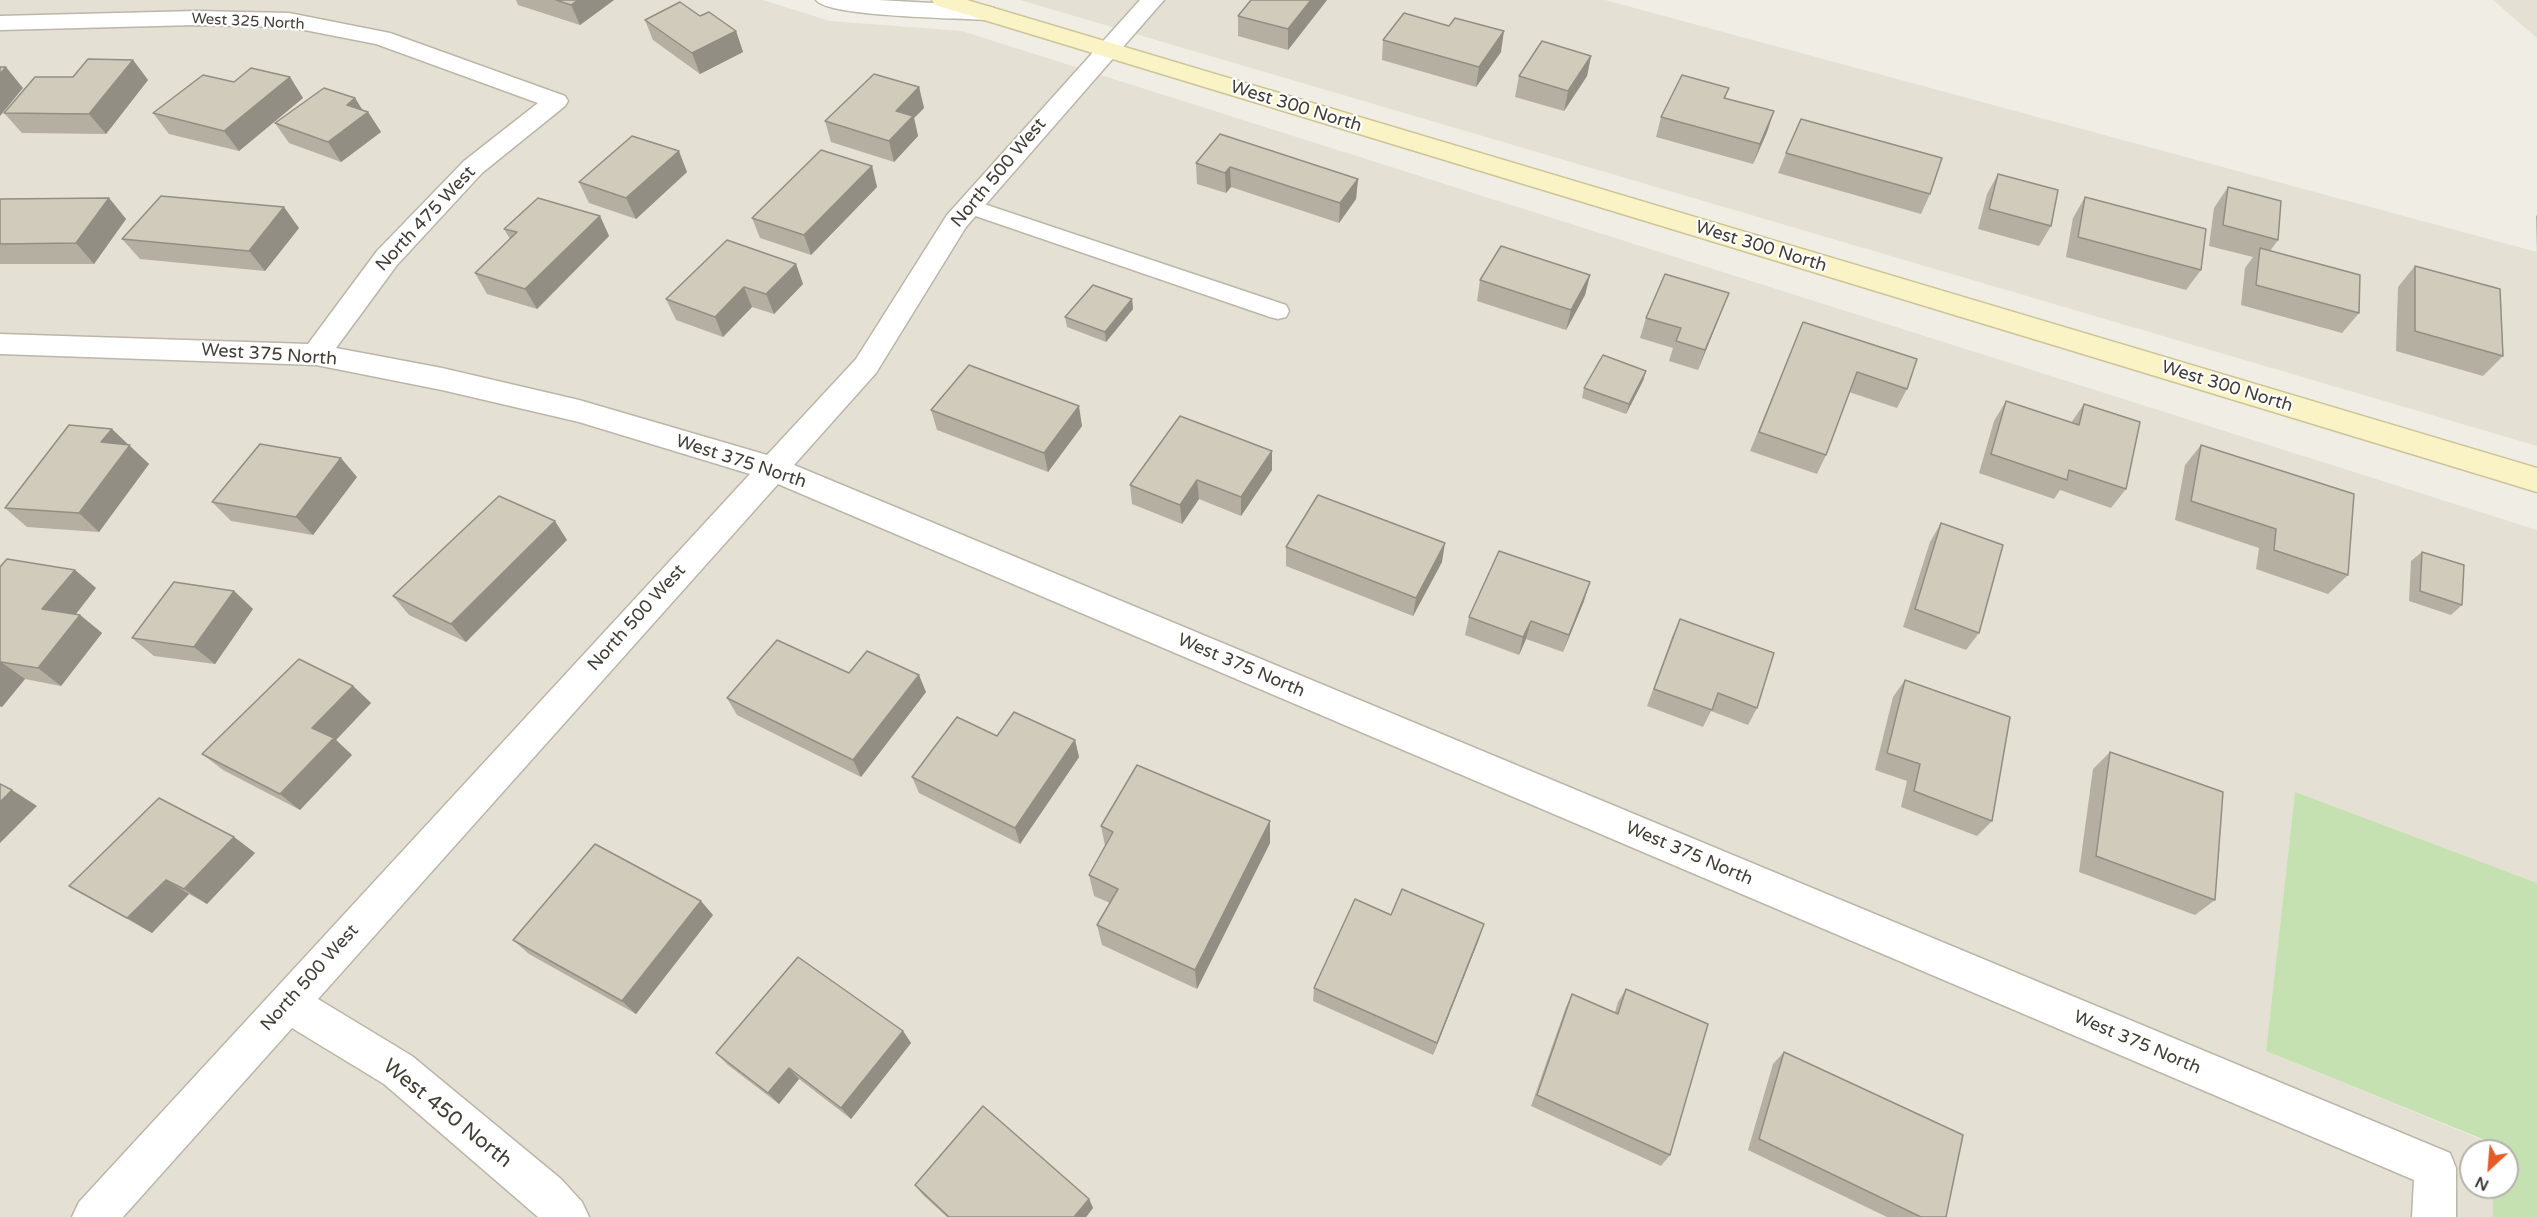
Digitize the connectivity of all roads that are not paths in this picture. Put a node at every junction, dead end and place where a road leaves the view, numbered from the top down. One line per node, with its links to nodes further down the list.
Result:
1 (827, 0): 5 (street, West 300 North)
2 (943, 0): 5 (main road, West 300 North)
3 (965, 0): 5 (street, West 300 North)
4 (1153, 0): 7 (street, North 500 West)
5 (986, 13): 7 (main road, West 300 North)
6 (0, 23): 8 (street, West 325 North)
7 (1106, 50): 9 (street, North 500 West); 14 (main road, West 300 North)
8 (556, 101): 12 (street, North 475 West)
9 (969, 206): 10 (lane); 13 (street, North 500 West)
10 (1278, 311)
11 (2, 347): 12 (street, West 375 North)
12 (316, 355): 13 (street, West 375 North)
13 (773, 469): 15 (street, North 500 West); 18 (street, West 375 North)
14 (2537, 480)
15 (288, 1003): 16 (street, North 500 West); 17 (street, West 450 North)
16 (94, 1217)
17 (567, 1217)
18 (2434, 1217)

